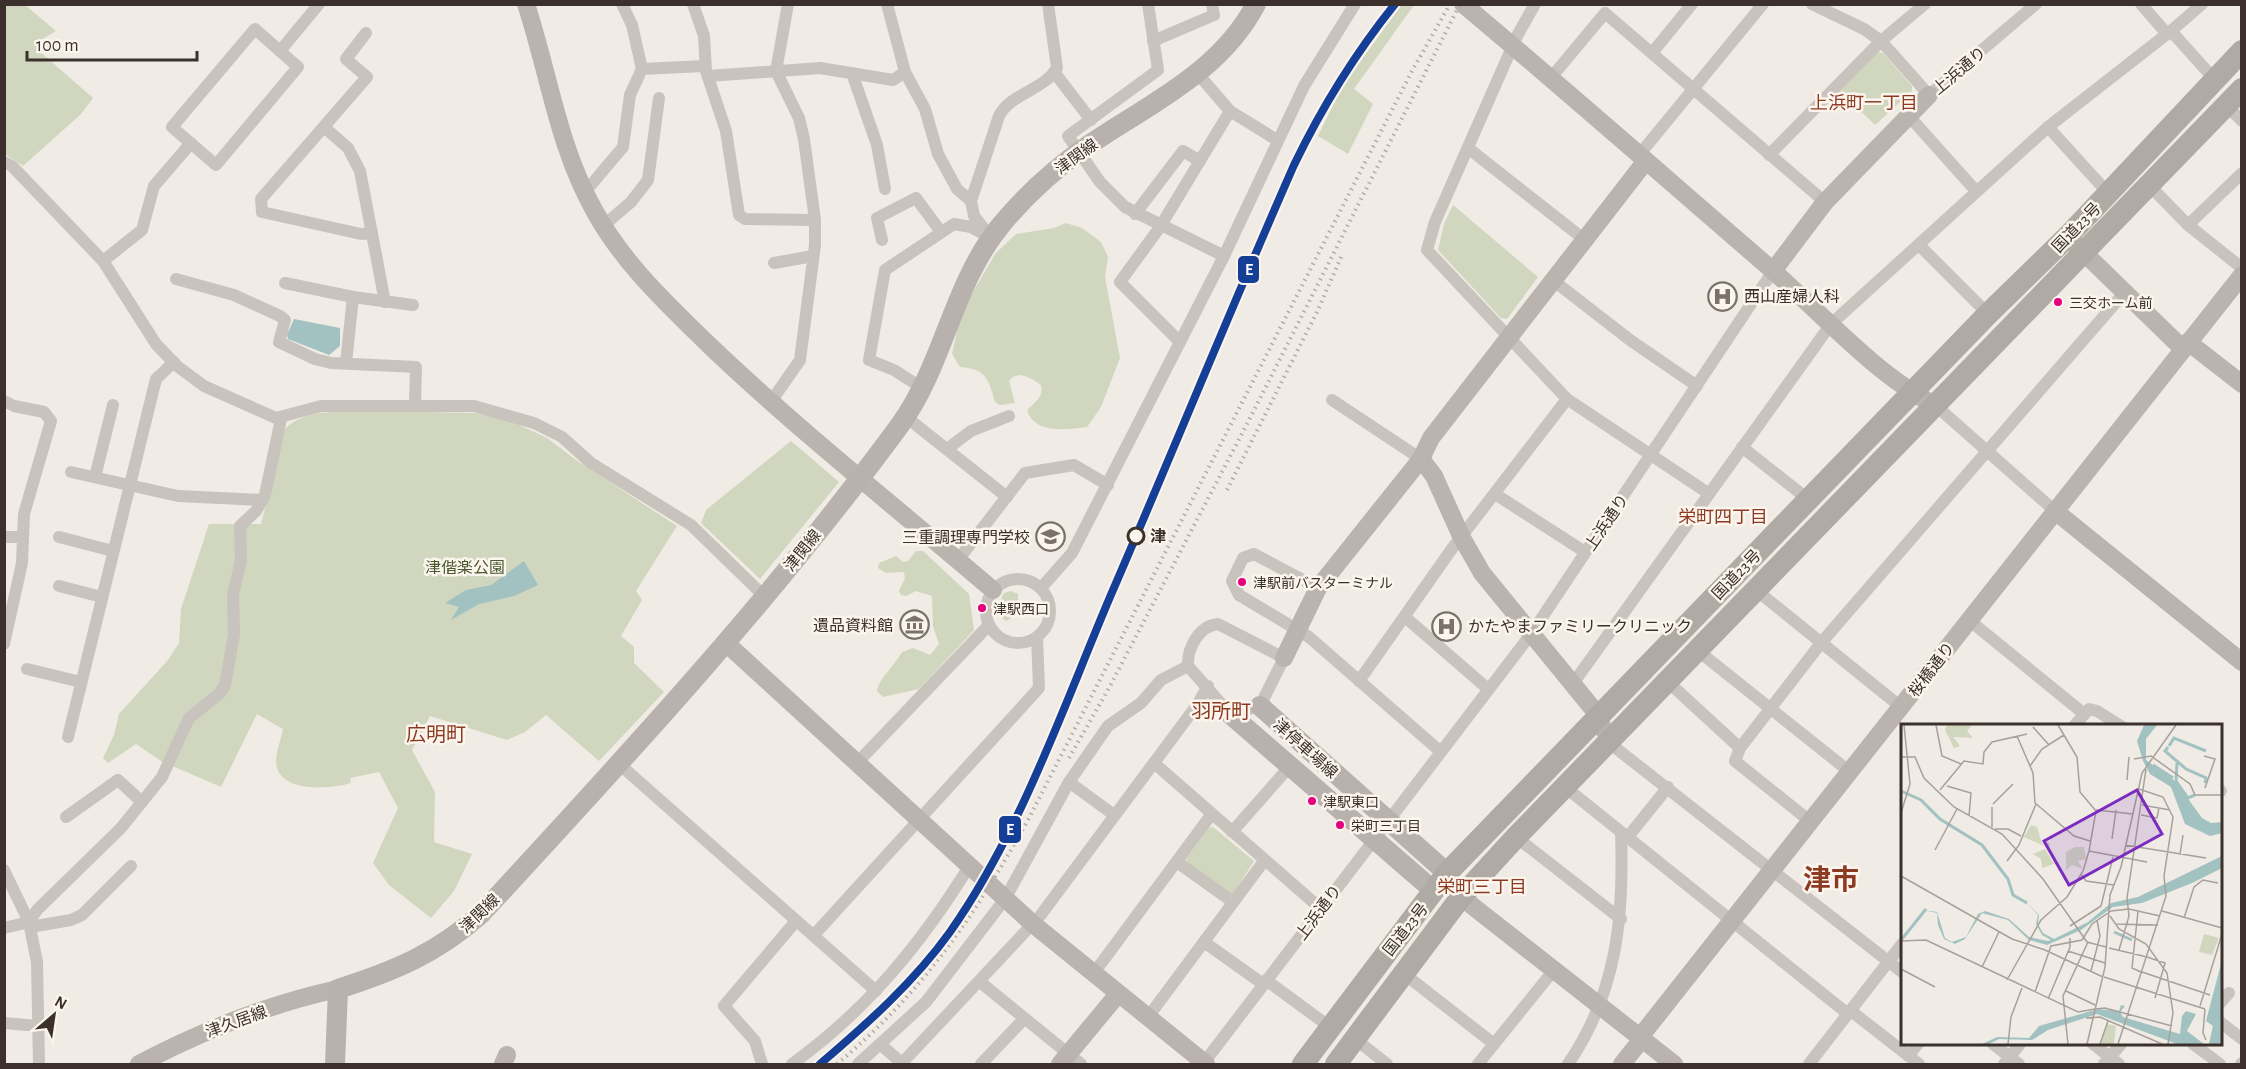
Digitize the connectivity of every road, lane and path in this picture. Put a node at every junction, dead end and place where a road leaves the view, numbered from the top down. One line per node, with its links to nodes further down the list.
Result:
1 (319, 4): 27 (street)
2 (526, 4): 60 (street)
3 (622, 4): 30 (street)
4 (693, 4): 31 (street)
5 (788, 4): 32 (street)
6 (887, 4): 33 (street)
7 (1048, 4): 34 (street)
8 (1148, 4): 24 (street)
9 (1212, 4): 24 (street)
10 (1256, 4): 36 (main road, 津関線)
11 (1355, 4): 48 (street)
12 (1464, 4): 26 (street)
13 (1535, 4): 26 (street)
14 (1692, 4): 29 (street)
15 (1763, 4): 39 (street)
16 (1925, 4): 25 (street)
17 (2036, 4): 40 (street, 上浜通り)
18 (2141, 4): 23 (street)
19 (2202, 4): 23 (street)
20 (1816, 5): 25 (street)
21 (1608, 9): 29 (street); 37 (street)
22 (366, 33): 46 (street)
23 (2169, 33): 38 (street); 47 (street)
24 (1153, 41): 45 (street)
25 (1881, 41): 40 (street); 52 (street)
26 (1513, 46): 37 (street); 50 (street)
27 (280, 51): 49 (street); 49 (street)
28 (2241, 51): 38 (highway, 国道23号)
29 (1652, 53): 39 (street)
30 (642, 69): 31 (street); 60 (street)
31 (706, 71): 32 (street); 65 (street)
32 (776, 71): 35 (street); 65 (street)
33 (905, 72): 35 (street); 62 (street)
34 (1054, 72): 45 (street); 62 (street)
35 (852, 73): 58 (street)
36 (1198, 74): 43 (street); 51 (main road, 津関線)
37 (1550, 79): 53 (street)
38 (2215, 80): 61 (highway, 国道23号)
39 (1694, 89): 52 (street); 53 (street)
40 (1929, 95): 44 (street, 上浜通り)
41 (658, 98): 67 (street)
42 (2236, 105): 57 (highway, 国道23号)
43 (1230, 111): 48 (street); 54 (street)
44 (1908, 115): 59 (street); 63 (street, 上浜通り)
45 (1091, 120): 51 (street)
46 (324, 127): 70 (street); 70 (street)
47 (2048, 127): 59 (street); 61 (street)
48 (1277, 140): 78 (street)
49 (191, 143): 79 (street)
50 (1468, 148): 74 (street); 93 (street)
51 (1078, 152): 64 (street); 72 (main road, 津関線)
52 (1769, 155): 63 (street)
53 (1644, 156): 74 (street); 82 (street)
54 (1200, 161): 64 (street); 68 (street)
55 (4, 162): 79 (street)
56 (2241, 172): 66 (street)
57 (2149, 185): 66 (street); 76 (highway, 国道23号)
58 (885, 189)
59 (1976, 191): 75 (street)
60 (585, 192): 67 (street)
61 (2108, 193): 71 (highway, 国道23号)
62 (971, 201): 72 (street)
63 (1825, 202): 82 (street, 上浜通り)
64 (1135, 214): 68 (street)
65 (815, 220): 77 (street)
66 (2188, 225): 81 (street)
67 (603, 226): 105 (street)
68 (1160, 227): 78 (street); 94 (street)
69 (941, 232): 72 (street); 73 (street); 100 (street)
70 (372, 233): 89 (street)
71 (2068, 236): 76 (street); 91 (highway, 国道23号)
72 (991, 238): 100 (main road, 津関線)
73 (882, 240)
74 (1586, 240): 85 (street)
75 (1919, 245): 91 (street); 92 (street)
76 (2082, 254): 87 (street); 108 (highway, 国道23号)
77 (813, 256): 80 (street); 105 (street)
78 (1224, 256): 94 (street)
79 (103, 261): 96 (street)
80 (774, 263)
81 (2241, 268)
82 (1773, 271): 92 (street); 99 (street, 上浜通り)
83 (2241, 275): 95 (street, 桜橋通り)
84 (176, 279): 97 (street)
85 (1554, 281): 93 (street); 99 (street)
86 (285, 283): 88 (street)
87 (2124, 292): 95 (street); 114 (street)
88 (353, 297): 89 (street); 97 (street)
89 (385, 302): 90 (street)
90 (413, 305)
91 (1988, 314): 101 (highway, 国道23号)
92 (1830, 324): 101 (street); 112 (street)
93 (1510, 338): 102 (street); 116 (street)
94 (1180, 342): 121 (street)
95 (2186, 345): 98 (street); 127 (street, 桜橋通り)
96 (174, 362): 111 (street); 120 (street)
97 (346, 363): 107 (street)
98 (2241, 384)
99 (1697, 386): 115 (street, 上浜通り)
100 (922, 388): 110 (main road, 津関線)
101 (1913, 394): 108 (street); 126 (highway, 国道23号)
102 (1567, 399): 115 (street); 123 (street)
103 (1332, 400): 116 (street)
104 (4, 401): 129 (street)
105 (770, 403): 119 (street)
106 (113, 405): 118 (street)
107 (415, 405): 111 (street); 140 (street)
108 (1935, 405): 114 (street); 139 (highway, 国道23号)
109 (1009, 416): 113 (street)
110 (906, 417): 113 (street); 119 (main road, 津関線)
111 (282, 419): 125 (street)
112 (1742, 447): 122 (street); 126 (street)
113 (947, 450): 124 (street)
114 (1986, 452): 127 (street); 149 (street)
115 (1650, 455): 122 (street); 133 (street, 上浜通り)
116 (1421, 459): 131 (street); 137 (street)
117 (71, 472): 118 (street)
118 (95, 477): 120 (street)
119 (859, 478): 134 (street); 140 (main road, 津関線)
120 (130, 485): 125 (street); 132 (street)
121 (1108, 485): 124 (street); 136 (street)
122 (1708, 493): 159 (street)
123 (1495, 494): 131 (street); 133 (street)
124 (1007, 497): 134 (street)
125 (262, 500): 182 (street)
126 (1809, 500): 167 (highway, 国道23号)
127 (2055, 511): 143 (street, 桜橋通り); 153 (street)
128 (4, 537): 129 (street)
129 (23, 537): 150 (street)
130 (59, 537): 132 (street)
131 (1462, 538): 142 (street); 146 (street)
132 (114, 551): 141 (street)
133 (1586, 552): 146 (street, 上浜通り)
134 (958, 560): 138 (street)
135 (59, 586): 141 (street)
136 (1041, 588): 138 (street); 147 (street)
137 (1318, 588): 145 (street); 145 (street)
138 (993, 590): 144 (street)
139 (1756, 590): 149 (street); 151 (highway, 国道23号)
140 (764, 596): 148 (main road, 津関線)
141 (102, 597): 158 (street)
142 (1405, 617): 156 (street); 161 (street)
143 (1969, 620): 163 (street, 桜橋通り); 165 (street)
144 (989, 625): 147 (street); 175 (street)
145 (1297, 631): 152 (street); 156 (street)
146 (1531, 634): 159 (street); 161 (street, 上浜通り)
147 (1037, 637): 186 (street)
148 (726, 643): 174 (main road, 津関線); 175 (street)
149 (1821, 643): 163 (street); 164 (street)
150 (4, 644)
151 (1697, 650): 157 (highway, 国道23号); 164 (street)
152 (1284, 658): 154 (street); 162 (street, 津停車場線)
153 (2241, 662)
154 (1188, 666): 160 (street); 179 (street)
155 (27, 669): 158 (street)
156 (1359, 681): 173 (street)
157 (1667, 681): 171 (highway, 国道23号); 172 (street)
158 (81, 682): 170 (street)
159 (1572, 685): 167 (street)
160 (1208, 686): 166 (street); 176 (street)
161 (1488, 689): 173 (street, 上浜通り)
162 (1260, 706): 166 (street); 187 (main road, 津停車場線)
163 (1901, 707): 178 (street, 桜橋通り)
164 (1770, 708): 172 (street); 178 (street)
165 (2083, 713): 168 (street); 169 (street)
166 (1230, 714): 177 (main road, 津停車場線)
167 (1598, 715): 171 (street); 199 (highway, 国道23号)
168 (2075, 724)
169 (2118, 724)
170 (68, 737)
171 (1608, 742): 180 (highway, 国道23号); 181 (street)
172 (1740, 748): 188 (street)
173 (1441, 752): 187 (street, 上浜通り)
174 (618, 763): 205 (street); 220 (main road, 津関線)
175 (857, 763): 186 (street)
176 (1154, 763): 183 (street); 184 (street)
177 (1290, 766): 189 (street); 192 (main road, 津停車場線)
178 (1850, 772): 188 (street, 桜橋通り)
179 (1069, 782): 183 (street); 201 (street)
180 (1565, 787): 190 (street); 191 (highway, 国道23号)
181 (1668, 787): 190 (street); 198 (street)
182 (142, 802): 185 (street); 207 (street)
183 (1114, 815): 208 (street)
184 (1211, 815): 189 (street); 194 (street)
185 (66, 817)
186 (920, 820): 196 (street); 210 (street)
187 (1387, 821): 192 (street, 上浜通り); 199 (main road, 津停車場線)
188 (1811, 822): 198 (street, 桜橋通り)
189 (1232, 832): 193 (street)
190 (1624, 836): 204 (street); 206 (street)
191 (1516, 837): 200 (highway, 国道23号); 204 (street)
192 (1374, 839): 199 (main road, 津停車場線); 203 (street, 上浜通り)
193 (1264, 861): 202 (street); 203 (street)
194 (1177, 862): 202 (street); 216 (street)
195 (131, 866): 207 (street)
196 (970, 866): 201 (street); 221 (street)
197 (4, 870): 207 (street)
198 (1773, 871): 206 (street, 桜橋通り); 213 (street)
199 (1440, 882): 200 (street); 230 (highway, 国道23号)
200 (1461, 897): 214 (street); 217 (highway, 国道23号)
201 (1005, 899): 208 (street); 235 (street)
202 (1233, 902): 211 (street)
203 (1320, 908): 219 (street, 上浜通り)
204 (1621, 919): 223 (street)
205 (796, 921): 210 (street); 251 (street)
206 (1733, 921): 224 (street); 232 (street, 桜橋通り)
207 (30, 924): 209 (street); 229 (street)
208 (1033, 924): 216 (street); 218 (street)
209 (4, 928)
210 (814, 935): 221 (street)
211 (1204, 942): 219 (street); 225 (street)
212 (1901, 945): 213 (street)
213 (1889, 961): 215 (street); 224 (street)
214 (1552, 971): 223 (street); 234 (street)
215 (1901, 971)
216 (1094, 973): 222 (street)
217 (1403, 973): 231 (highway, 国道23号); 234 (street)
218 (980, 982): 226 (street); 246 (street)
219 (1265, 982): 230 (street); 247 (street, 上浜通り)
220 (338, 989): 249 (street, 津久居線); 250 (main road)
221 (876, 991): 252 (street)
222 (1118, 994): 225 (street); 243 (street)
223 (1598, 1005): 232 (street); 259 (street)
224 (1850, 1012): 242 (street); 262 (street)
225 (1148, 1017): 247 (street)
226 (1024, 1019): 243 (street); 254 (street)
227 (4, 1023): 229 (street)
228 (2222, 1024): 233 (street)
229 (38, 1026): 248 (street)
230 (1330, 1027): 255 (highway, 国道23号)
231 (1355, 1039): 256 (highway, 国道23号); 257 (street)
232 (1642, 1039): 260 (street, 桜橋通り); 261 (street)
233 (2241, 1039)
234 (1494, 1044): 258 (street)
235 (881, 1045): 246 (street); 253 (street)
236 (1917, 1045): 242 (street)
237 (1994, 1045): 244 (street)
238 (2020, 1045): 244 (street)
239 (2094, 1045): 245 (street)
240 (2120, 1045): 245 (street)
241 (2194, 1045): 264 (street)
242 (1908, 1056): 263 (street)
243 (1070, 1061)
244 (2011, 1062)
245 (2111, 1062)
246 (902, 1064)
247 (1204, 1064)
248 (39, 1065)
249 (139, 1065)
250 (335, 1065)
251 (762, 1065)
252 (792, 1065)
253 (858, 1065)
254 (981, 1065)
255 (1303, 1065)
256 (1336, 1065)
257 (1387, 1065)
258 (1478, 1065)
259 (1568, 1065)
260 (1622, 1065)
261 (1674, 1065)
262 (1809, 1065)
263 (1919, 1065)
264 (2220, 1065)

